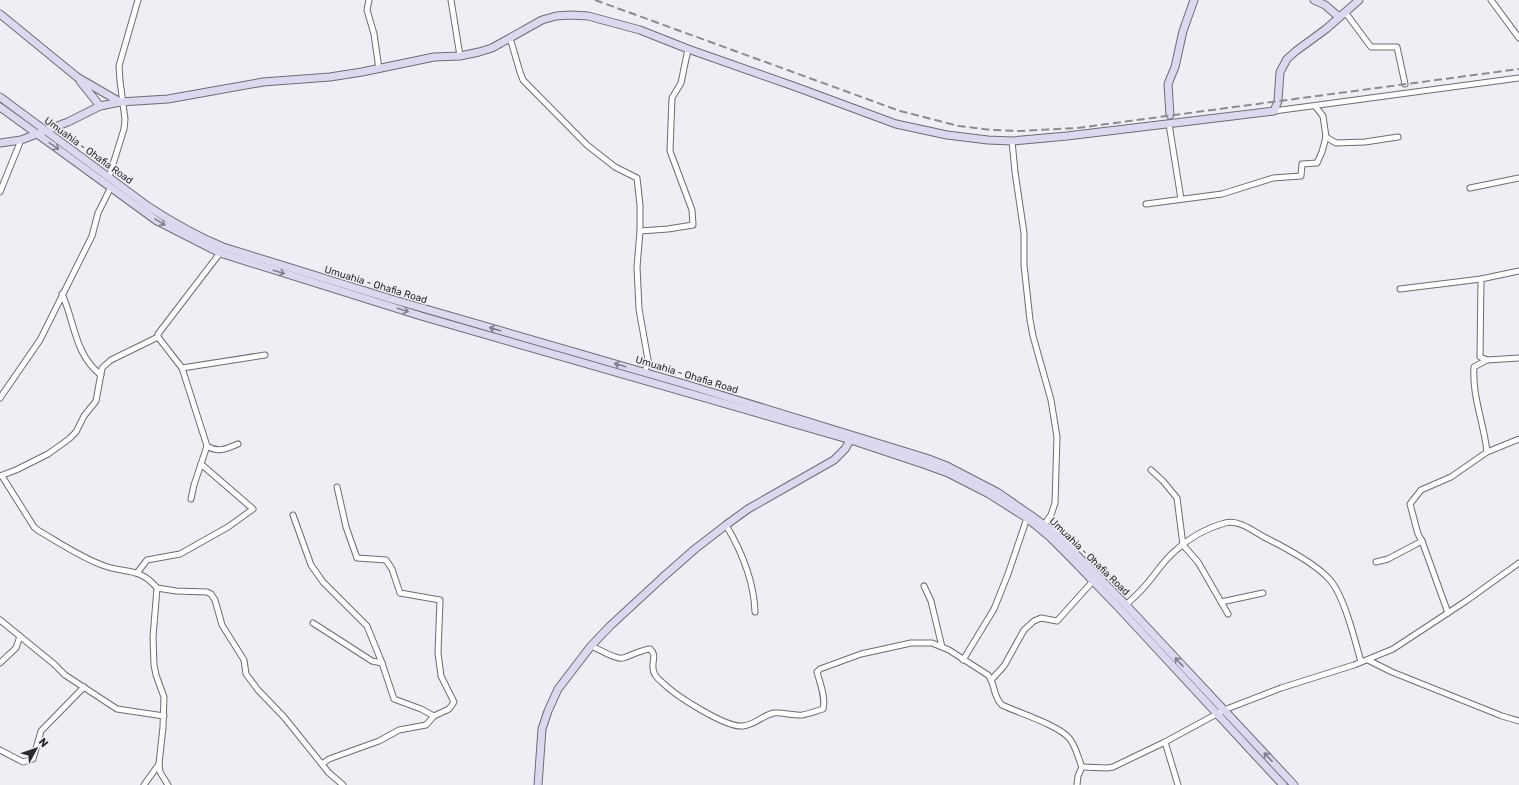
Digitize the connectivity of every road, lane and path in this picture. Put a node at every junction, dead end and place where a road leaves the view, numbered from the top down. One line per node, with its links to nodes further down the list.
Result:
1 (138, 0): 20 (street)
2 (369, 0): 15 (street)
3 (451, 0): 14 (street)
4 (1194, 0): 25 (main road)
5 (1358, 0): 8 (main road)
6 (1491, 0): 12 (street)
7 (1318, 1): 10 (main road)
8 (1345, 12): 10 (main road); 18 (street)
9 (0, 14): 16 (main road)
10 (1339, 17): 24 (main road)
11 (510, 38): 13 (main road); 14 (main road); 41 (street)
12 (1519, 38)
13 (688, 49): 32 (main road); 41 (street)
14 (460, 56): 15 (main road)
15 (379, 69): 20 (main road)
16 (77, 77): 20 (main road); 21 (main road)
17 (1519, 78): 22 (street)
18 (1405, 84)
19 (0, 97): 27 (main road, Umuahia - Ohafia Road)
20 (121, 102): 21 (main road); 34 (street)
21 (100, 106): 27 (main road)
22 (1315, 106): 24 (street); 29 (street)
23 (0, 107): 28 (main road, Umuahia - Ohafia Road)
24 (1274, 111): 26 (main road)
25 (1170, 115)
26 (1169, 124): 32 (main road); 39 (street)
27 (45, 131): 28 (main road); 34 (main road, Umuahia - Ohafia Road)
28 (36, 134): 31 (main road); 36 (main road, Umuahia - Ohafia Road, one-way to 36)
29 (1326, 137): 30 (street); 39 (street)
30 (1398, 137)
31 (21, 140): 33 (main road); 38 (street)
32 (1012, 142): 69 (street)
33 (0, 143)
34 (109, 177): 43 (main road, Umuahia - Ohafia Road)
35 (1519, 178): 37 (street)
36 (111, 187): 42 (main road, Umuahia - Ohafia Road, one-way to 42); 47 (street)
37 (1470, 188)
38 (0, 192)
39 (1181, 199): 40 (street)
40 (1146, 204)
41 (640, 231): 53 (street)
42 (220, 253): 43 (main road, Umuahia - Ohafia Road); 48 (street)
43 (252, 260): 53 (main road, Umuahia - Ohafia Road, one-way to 43); 56 (main road, Umuahia - Ohafia Road, one-way to 56)
44 (1519, 271): 45 (street)
45 (1481, 279): 46 (street); 51 (street)
46 (1400, 289)
47 (62, 294): 54 (street); 55 (street)
48 (158, 336): 52 (street); 54 (street)
49 (265, 355): 52 (street)
50 (1519, 358): 51 (street)
51 (1487, 360): 60 (street)
52 (182, 368): 59 (street)
53 (645, 372): 56 (main road, Umuahia - Ohafia Road)
54 (101, 375): 63 (street)
55 (0, 398)
56 (852, 438): 67 (main road, Umuahia - Ohafia Road); 68 (main road); 69 (main road, Umuahia - Ohafia Road)
57 (1519, 439): 60 (street)
58 (238, 444): 59 (street)
59 (207, 446): 61 (street)
60 (1487, 452): 70 (street)
61 (201, 464): 65 (street); 74 (street)
62 (1151, 470): 71 (street)
63 (1, 476): 74 (street)
64 (337, 487): 98 (street)
65 (191, 499)
66 (293, 515): 93 (street)
67 (1027, 518): 75 (main road, Umuahia - Ohafia Road); 89 (street)
68 (726, 525): 81 (street); 87 (main road)
69 (1044, 525): 80 (main road, Umuahia - Ohafia Road)
70 (1422, 542): 72 (street); 82 (street)
71 (1183, 544): 79 (street); 80 (street); 91 (street)
72 (1376, 562)
73 (1519, 563): 82 (street)
74 (137, 573): 77 (street)
75 (1093, 581): 94 (street); 96 (main road, Umuahia - Ohafia Road)
76 (924, 586): 88 (street)
77 (157, 588): 97 (street); 103 (street)
78 (1263, 593): 79 (street)
79 (1221, 602): 83 (street)
80 (1126, 605): 96 (main road, Umuahia - Ohafia Road, one-way to 80)
81 (755, 612)
82 (1448, 613): 90 (street)
83 (1228, 614)
84 (0, 620): 86 (street)
85 (313, 623): 93 (street)
86 (20, 636): 92 (street); 95 (street)
87 (592, 646): 88 (street); 108 (main road)
88 (942, 647): 89 (street)
89 (963, 660): 94 (street)
90 (1368, 660): 91 (street); 99 (street)
91 (1361, 662): 96 (street)
92 (0, 663)
93 (382, 663): 98 (street)
94 (992, 680): 104 (street)
95 (84, 687): 97 (street); 101 (street)
96 (1220, 711): 100 (street); 111 (main road, Umuahia - Ohafia Road); 112 (main road, Umuahia - Ohafia Road, one-way to 96)
97 (164, 716): 102 (street)
98 (434, 716): 103 (street)
99 (1519, 721)
100 (1165, 742): 104 (street); 110 (street)
101 (0, 750)
102 (159, 764): 105 (street); 106 (street)
103 (322, 764): 107 (street)
104 (1082, 767): 109 (street)
105 (144, 785)
106 (168, 785)
107 (343, 785)
108 (538, 785)
109 (1077, 785)
110 (1178, 785)
111 (1283, 785)
112 (1294, 785)

